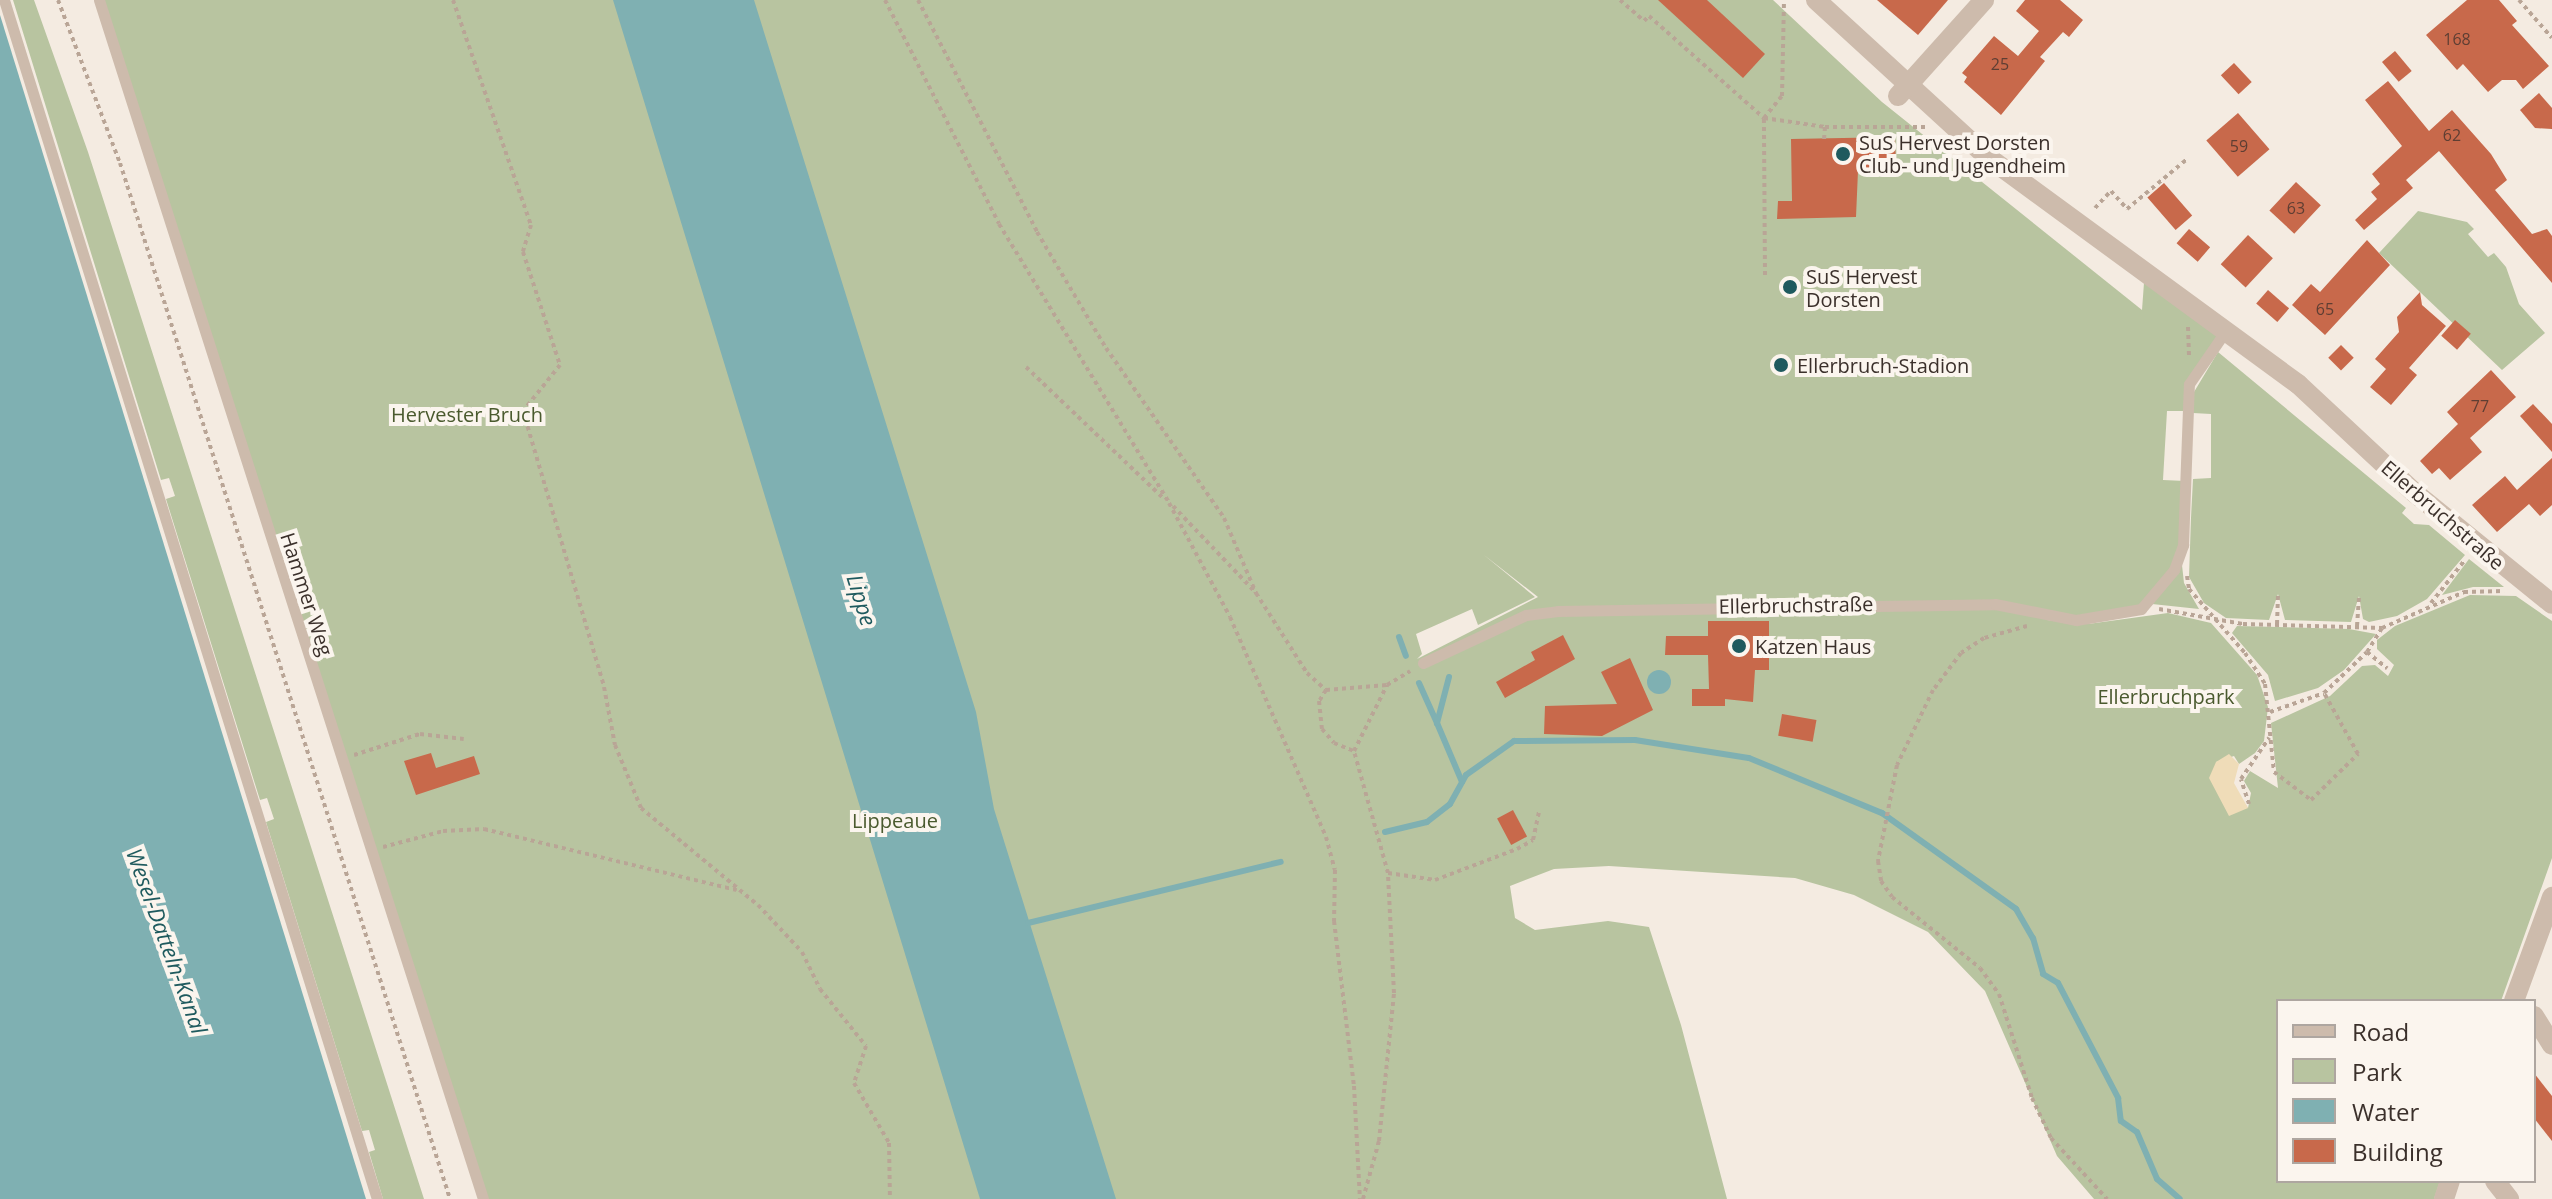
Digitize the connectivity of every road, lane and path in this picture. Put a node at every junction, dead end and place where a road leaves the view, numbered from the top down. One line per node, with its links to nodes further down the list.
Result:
1 (4, 0): 59 (lane)
2 (58, 0): 60 (path)
3 (99, 0): 48 (lane, Hammer Weg)
4 (453, 0): 53 (path)
5 (885, 0): 23 (path)
6 (918, 0): 27 (path)
7 (1620, 0): 14 (path)
8 (1784, 0): 14 (path)
9 (1816, 0): 13 (street, Ellerbruchstraße)
10 (1984, 0): 13 (street)
11 (2519, 0): 12 (path)
12 (2552, 38)
13 (1902, 91): 21 (street, Ellerbruchstraße)
14 (1764, 118): 15 (path); 20 (path)
15 (1825, 127): 16 (path); 17 (path)
16 (1932, 127)
17 (1824, 139)
18 (2186, 160): 19 (path)
19 (2095, 208)
20 (1765, 275)
21 (2227, 329): 24 (lane); 30 (street, Ellerbruchstraße)
22 (1026, 367): 23 (path)
23 (1169, 503): 27 (path); 63 (path)
24 (2183, 545): 32 (lane); 34 (path)
25 (2470, 554): 31 (path)
26 (2514, 591): 31 (path)
27 (1256, 593): 42 (path)
28 (2278, 594): 35 (path)
29 (2359, 596): 36 (path)
30 (2552, 604)
31 (2430, 605): 37 (path)
32 (2141, 609): 33 (lane, Ellerbruchstraße); 34 (path)
33 (2052, 619): 39 (lane, Ellerbruchstraße); 64 (path)
34 (2216, 621): 35 (path); 44 (path)
35 (2277, 624): 36 (path)
36 (2357, 626): 37 (path)
37 (2382, 628): 38 (path)
38 (2367, 652): 40 (path); 43 (path)
39 (1423, 663): 41 (path)
40 (2387, 668)
41 (1387, 685): 42 (path); 47 (path)
42 (1326, 690): 47 (path)
43 (2324, 693): 44 (path); 45 (path)
44 (2270, 712): 45 (path)
45 (2269, 731): 49 (path)
46 (464, 739): 48 (path)
47 (1354, 751): 52 (path)
48 (340, 760): 51 (lane, Hammer Weg)
49 (2249, 804)
50 (1539, 811): 52 (path)
51 (370, 850): 53 (path); 61 (lane, Hammer Weg)
52 (1388, 873): 63 (path)
53 (739, 890): 62 (path)
54 (2552, 897): 55 (street)
55 (2518, 999)
56 (2536, 1019): 57 (street)
57 (2552, 1045)
58 (2497, 1183): 65 (street)
59 (377, 1199)
60 (450, 1199)
61 (483, 1199)
62 (890, 1199)
63 (1361, 1199)
64 (2107, 1199)
65 (2509, 1199)

